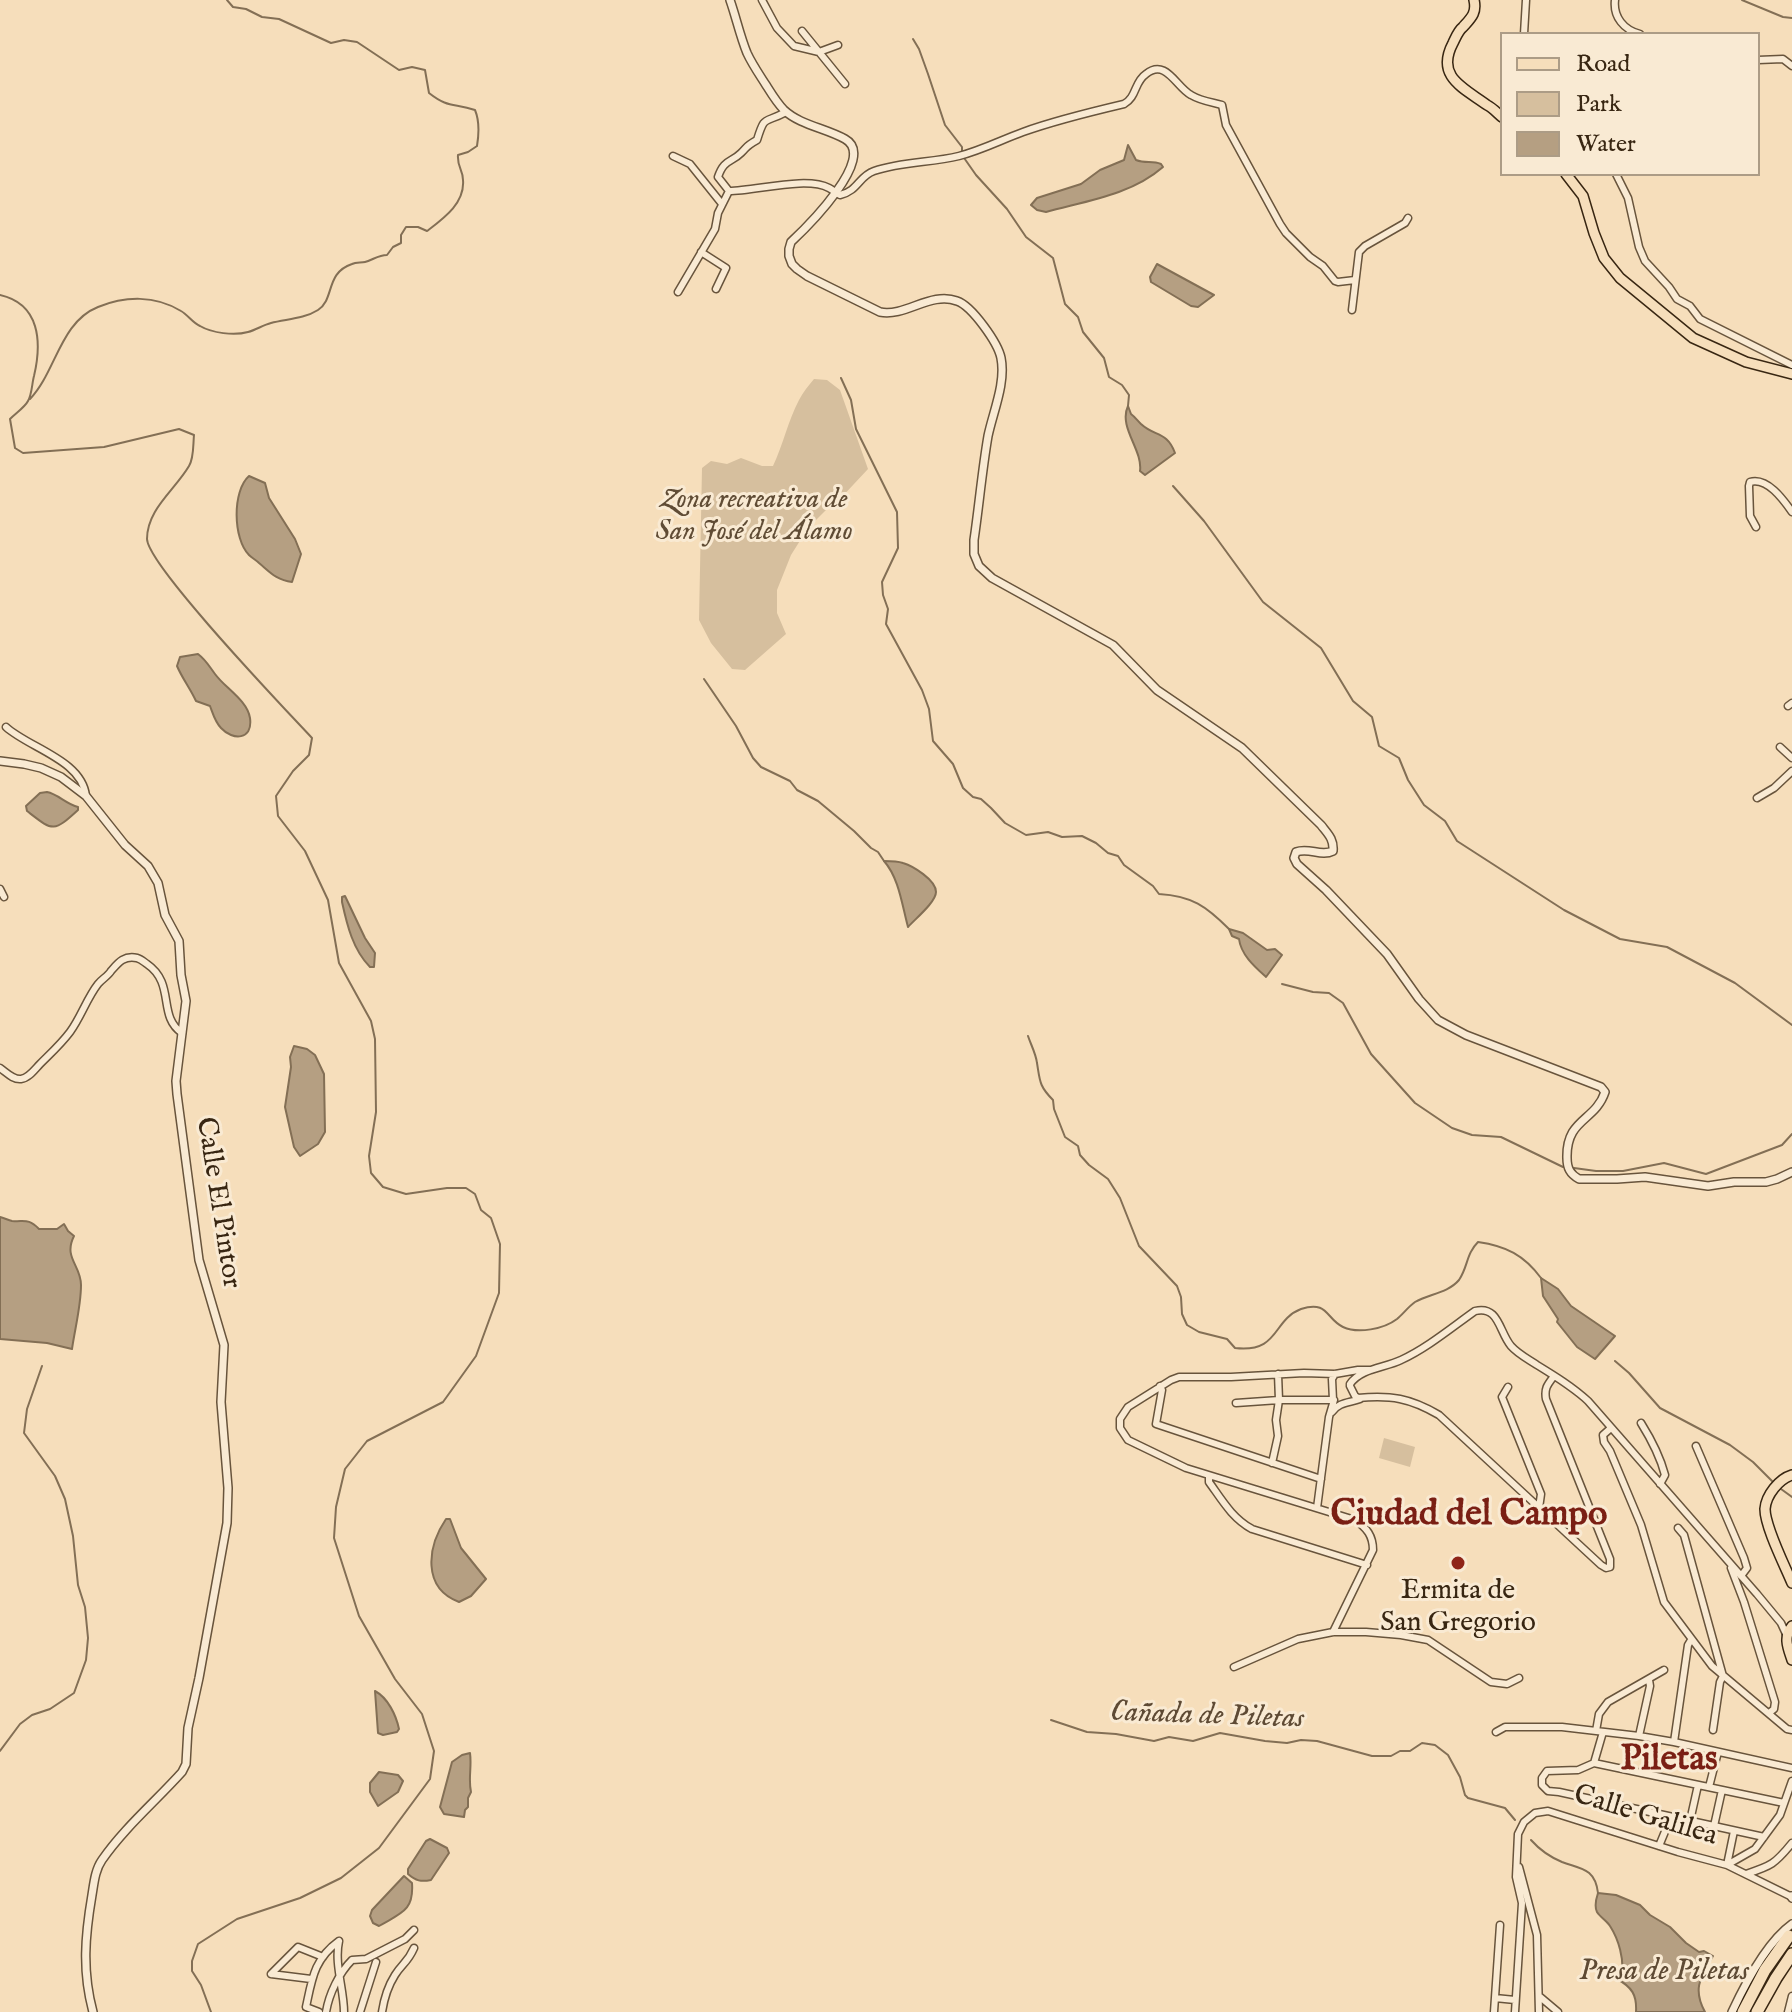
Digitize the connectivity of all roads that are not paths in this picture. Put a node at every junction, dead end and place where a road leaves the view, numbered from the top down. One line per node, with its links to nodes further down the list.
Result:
1 (730, 0): 14 (street)
2 (762, 0): 10 (street)
3 (1474, 0): 15 (main road)
4 (1526, 0): 7 (street)
5 (1615, 0): 8 (street)
6 (802, 31): 10 (street)
7 (1524, 32)
8 (1634, 32)
9 (838, 45): 10 (street)
10 (819, 52): 13 (street)
11 (1760, 60): 12 (street)
12 (1792, 66)
13 (845, 84)
14 (786, 112): 19 (street); 20 (street)
15 (1500, 115)
16 (673, 156): 21 (street)
17 (1568, 176): 29 (main road)
18 (1617, 176): 28 (street)
19 (729, 191): 20 (street); 21 (street)
20 (835, 193): 24 (street); 43 (street)
21 (722, 204): 23 (street)
22 (1408, 218): 24 (street)
23 (701, 252): 25 (street); 26 (street)
24 (1355, 280): 27 (street)
25 (716, 289)
26 (678, 292)
27 (1352, 310)
28 (1792, 365)
29 (1792, 374)
30 (1792, 512): 31 (street)
31 (1756, 527)
32 (6, 727): 37 (street)
33 (1780, 747): 34 (street)
34 (1792, 758)
35 (0, 761): 37 (street, Calle El Pintor)
36 (1792, 771): 38 (street)
37 (86, 796): 41 (street, Calle El Pintor)
38 (1757, 798)
39 (0, 889): 40 (street)
40 (4, 897)
41 (182, 1033): 42 (street); 125 (street, Calle El Pintor)
42 (0, 1068)
43 (1792, 1172)
44 (1371, 1370): 45 (street); 47 (street); 48 (street)
45 (1338, 1373): 46 (street); 48 (street); 53 (street)
46 (1278, 1374): 49 (street); 52 (street)
47 (1554, 1376): 58 (street); 66 (street)
48 (1350, 1385): 51 (street); 54 (street)
49 (1160, 1386): 60 (street); 62 (street)
50 (1508, 1387): 66 (street)
51 (1367, 1397): 54 (street); 66 (street)
52 (1279, 1400): 53 (street); 55 (street); 60 (street)
53 (1333, 1400): 54 (street); 56 (street)
54 (1345, 1402): 56 (street)
55 (1236, 1403)
56 (1329, 1417): 63 (street)
57 (1641, 1423): 64 (street)
58 (1611, 1428): 64 (street); 76 (street)
59 (1696, 1446): 70 (street)
60 (1272, 1463): 63 (street)
61 (1792, 1475): 71 (main road)
62 (1209, 1476): 65 (street); 69 (street)
63 (1321, 1479): 65 (street)
64 (1660, 1484): 68 (street)
65 (1317, 1508): 69 (street)
66 (1539, 1508)
67 (1678, 1528): 78 (street)
68 (1723, 1555): 70 (street); 73 (street)
69 (1367, 1565): 75 (street)
70 (1741, 1576): 72 (street)
71 (1792, 1583)
72 (1757, 1594): 73 (street); 74 (street)
73 (1744, 1602): 86 (street)
74 (1774, 1615): 77 (street); 77 (street)
75 (1333, 1632): 81 (street); 84 (street)
76 (1688, 1636): 79 (street); 92 (street)
77 (1790, 1636): 80 (main road)
78 (1715, 1650): 79 (street); 83 (street)
79 (1706, 1660): 83 (street)
80 (1792, 1660)
81 (1234, 1667)
82 (1664, 1670): 85 (street)
83 (1723, 1676): 86 (street); 87 (street)
84 (1519, 1678)
85 (1649, 1680): 90 (street); 91 (street)
86 (1769, 1713): 88 (street)
87 (1713, 1730)
88 (1792, 1730)
89 (1496, 1732): 90 (street)
90 (1599, 1732): 91 (street); 94 (street)
91 (1639, 1736): 92 (street)
92 (1674, 1742): 93 (street)
93 (1718, 1752): 95 (street); 98 (street)
94 (1594, 1763): 97 (street); 101 (street)
95 (1792, 1768)
96 (1792, 1781): 100 (street)
97 (1698, 1785): 98 (street); 102 (street)
98 (1709, 1787): 99 (street)
99 (1722, 1790): 100 (street); 103 (street)
100 (1784, 1803): 105 (street)
101 (1671, 1817): 102 (street); 107 (street)
102 (1690, 1821): 103 (street)
103 (1714, 1826): 104 (street)
104 (1734, 1831): 105 (street); 109 (street)
105 (1764, 1837): 109 (street)
106 (1792, 1843): 110 (street)
107 (1659, 1846): 108 (street, Calle Galilea); 109 (street, Calle Galilea)
108 (1518, 1863): 121 (street); 124 (street)
109 (1727, 1865): 110 (street, Calle Galilea)
110 (1746, 1874): 111 (street, Calle Galilea)
111 (1792, 1897)
112 (1500, 1925): 123 (street)
113 (1791, 1927): 135 (street); 136 (highway)
114 (414, 1930): 119 (street)
115 (414, 1948): 130 (street)
116 (1792, 1954): 137 (highway)
117 (323, 1957): 119 (street); 120 (street); 120 (street)
118 (376, 1962): 129 (street)
119 (340, 1976): 127 (street); 128 (street)
120 (311, 1979): 126 (street)
121 (1539, 1996): 133 (street); 134 (street)
122 (1792, 1996): 138 (street)
123 (1495, 1998): 124 (street); 131 (street)
124 (1515, 2000): 132 (street)
125 (93, 2012)
126 (319, 2012)
127 (326, 2012)
128 (344, 2012)
129 (360, 2012)
130 (382, 2012)
131 (1494, 2012)
132 (1515, 2012)
133 (1539, 2012)
134 (1558, 2012)
135 (1732, 2012)
136 (1743, 2012)
137 (1757, 2012)
138 (1788, 2012)

